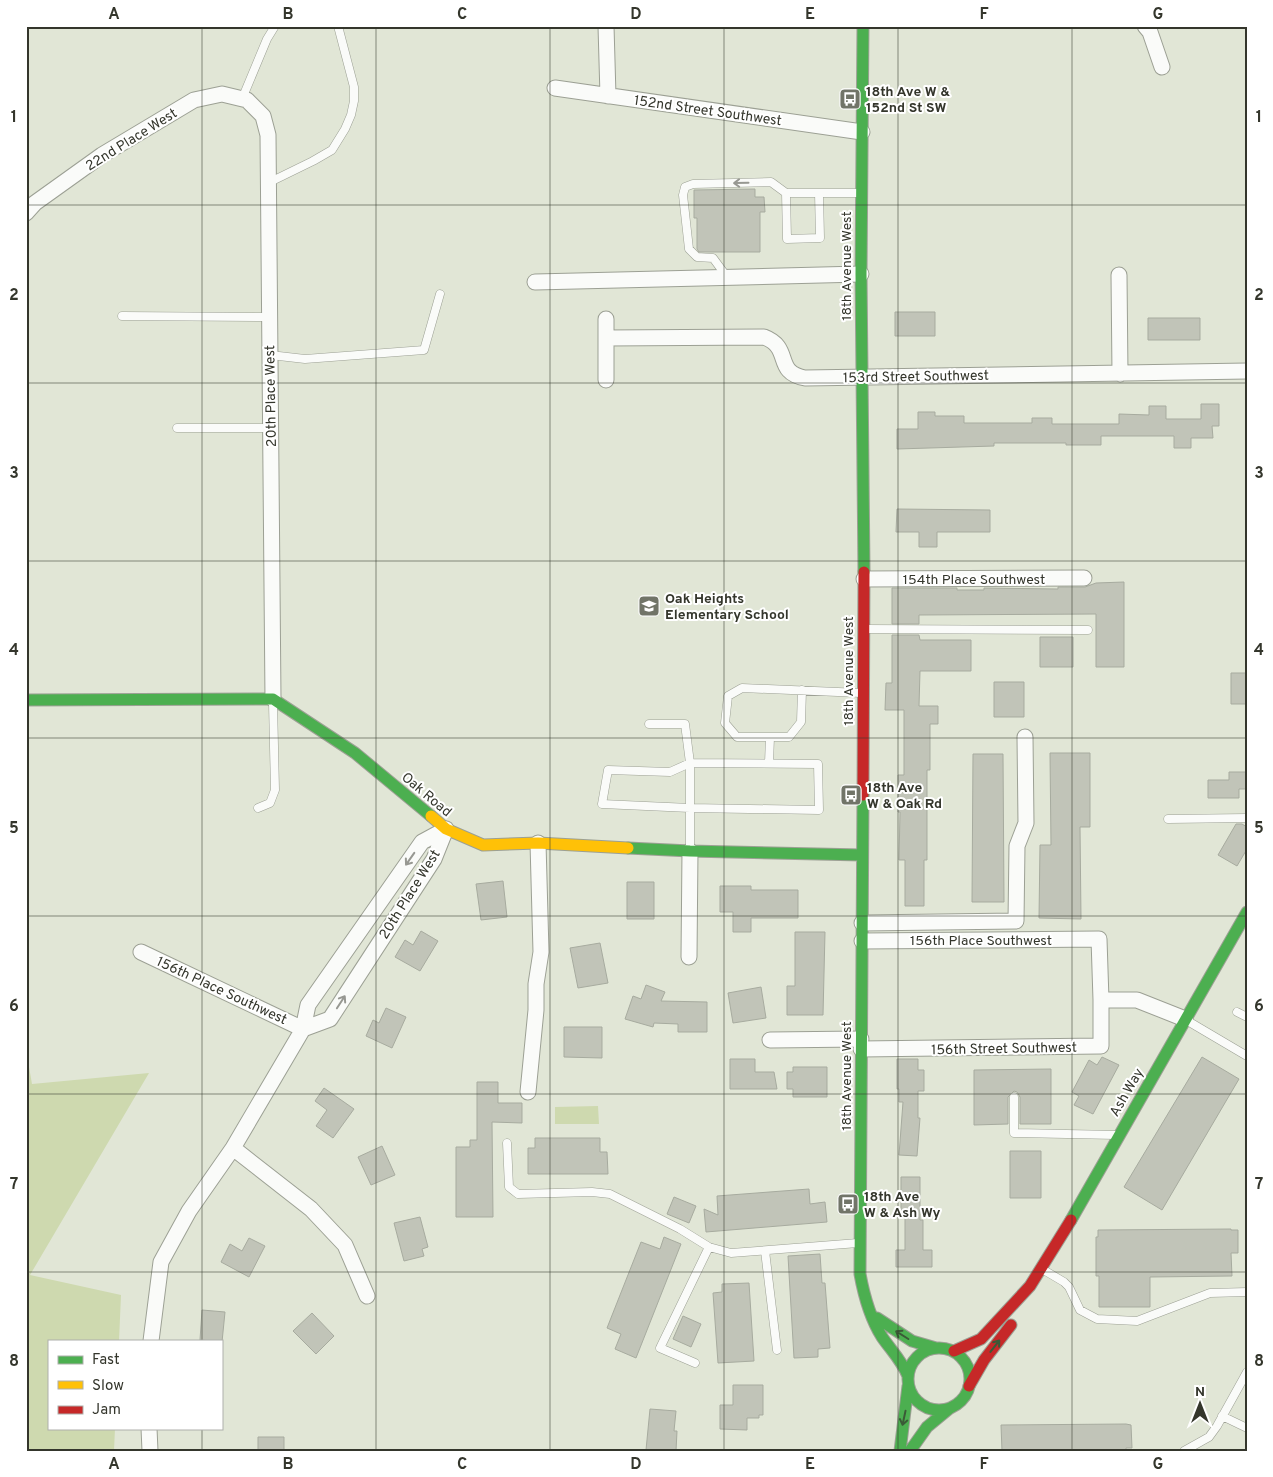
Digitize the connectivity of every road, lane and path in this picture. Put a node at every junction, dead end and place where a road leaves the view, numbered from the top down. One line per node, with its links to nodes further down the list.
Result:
1 (275, 26): 9 (lane)
2 (338, 26): 11 (lane)
3 (606, 26): 8 (street)
4 (863, 26): 10 (street, 18th Avenue West)
5 (1145, 26): 6 (street)
6 (1162, 67)
7 (555, 88): 8 (street, 152nd Street Southwest)
8 (608, 96): 10 (street, 152nd Street Southwest)
9 (244, 100): 11 (street, 20th Place West); 15 (street, 22nd Place West)
10 (862, 132): 14 (street, 18th Avenue West)
11 (268, 183): 22 (street, 20th Place West)
12 (786, 193): 13 (lane); 13 (lane); 18 (lane, one-way to 18)
13 (819, 193): 14 (lane)
14 (861, 193): 16 (street, 18th Avenue West)
15 (29, 203)
16 (861, 274): 18 (street); 28 (street, 18th Avenue West)
17 (1119, 275): 27 (street)
18 (727, 277): 19 (street)
19 (535, 282)
20 (440, 294): 25 (lane)
21 (122, 316): 22 (lane)
22 (270, 317): 25 (street, 20th Place West)
23 (606, 319): 24 (street)
24 (606, 338): 28 (street, 153rd Street Southwest); 29 (street)
25 (270, 355): 31 (street, 20th Place West)
26 (1247, 371): 27 (street, 153rd Street Southwest)
27 (1120, 374): 28 (street, 153rd Street Southwest)
28 (861, 376): 33 (street, 18th Avenue West)
29 (606, 380)
30 (177, 428): 31 (lane)
31 (270, 428): 38 (street, 20th Place West)
32 (1084, 578): 33 (street, 154th Place Southwest)
33 (864, 579): 34 (street, 18th Avenue West)
34 (864, 630): 35 (lane); 37 (street, 18th Avenue West)
35 (1088, 630)
36 (802, 690): 37 (lane); 41 (lane); 41 (lane)
37 (863, 693): 52 (street, 18th Avenue West)
38 (273, 699): 39 (street); 45 (lane); 49 (street, Oak Road)
39 (26, 700)
40 (649, 724): 43 (lane)
41 (770, 737): 44 (lane)
42 (1025, 737): 54 (street)
43 (690, 763): 44 (lane); 46 (lane); 46 (lane)
44 (769, 764): 46 (lane)
45 (258, 808)
46 (690, 808): 51 (lane)
47 (1168, 818): 48 (lane)
48 (1247, 818)
49 (446, 829): 50 (street, Oak Road); 62 (street, 20th Place West, one-way to 62); 62 (street, 20th Place West, one-way to 49)
50 (538, 843): 51 (street, Oak Road); 66 (street)
51 (690, 851): 52 (street, Oak Road); 57 (street)
52 (862, 855): 54 (street, 18th Avenue West)
53 (1247, 912): 61 (street, Ash Way)
54 (862, 923): 55 (street, 18th Avenue West)
55 (862, 941): 58 (street, 156th Place Southwest); 64 (street, 18th Avenue West)
56 (141, 952): 62 (street, 156th Place Southwest)
57 (689, 957)
58 (1101, 1000): 61 (street); 64 (street, 156th Street Southwest)
59 (1236, 1012): 60 (lane)
60 (1247, 1017)
61 (1185, 1019): 65 (lane); 68 (street, Ash Way)
62 (303, 1029): 70 (street, 20th Place West)
63 (770, 1040): 64 (street)
64 (861, 1044): 71 (street, 18th Avenue West)
65 (1247, 1056)
66 (528, 1092)
67 (1014, 1097): 68 (lane)
68 (1119, 1134): 74 (street, Ash Way)
69 (507, 1143): 72 (lane)
70 (234, 1148): 77 (street); 79 (street, 20th Place West)
71 (860, 1242): 73 (lane); 78 (street, 18th Avenue West)
72 (709, 1247): 73 (lane); 83 (lane)
73 (765, 1251): 81 (lane)
74 (1041, 1269): 75 (street, Ash Way); 76 (lane)
75 (1030, 1286): 82 (street, Ash Way); 86 (street, Ash Way, one-way to 75)
76 (1247, 1292)
77 (367, 1296)
78 (872, 1315): 80 (street, one-way to 78); 85 (street, 18th Avenue West)
79 (151, 1340)
80 (936, 1348): 82 (street); 85 (street)
81 (777, 1350)
82 (954, 1351): 86 (street)
83 (695, 1363)
84 (1247, 1372): 88 (lane)
85 (908, 1381): 87 (street); 92 (street, one-way to 92)
86 (969, 1386): 87 (street)
87 (950, 1408): 93 (street)
88 (1222, 1416): 89 (lane); 94 (lane)
89 (1247, 1428)
90 (149, 1430): 91 (street)
91 (150, 1451)
92 (900, 1451)
93 (910, 1451)
94 (1184, 1451)

